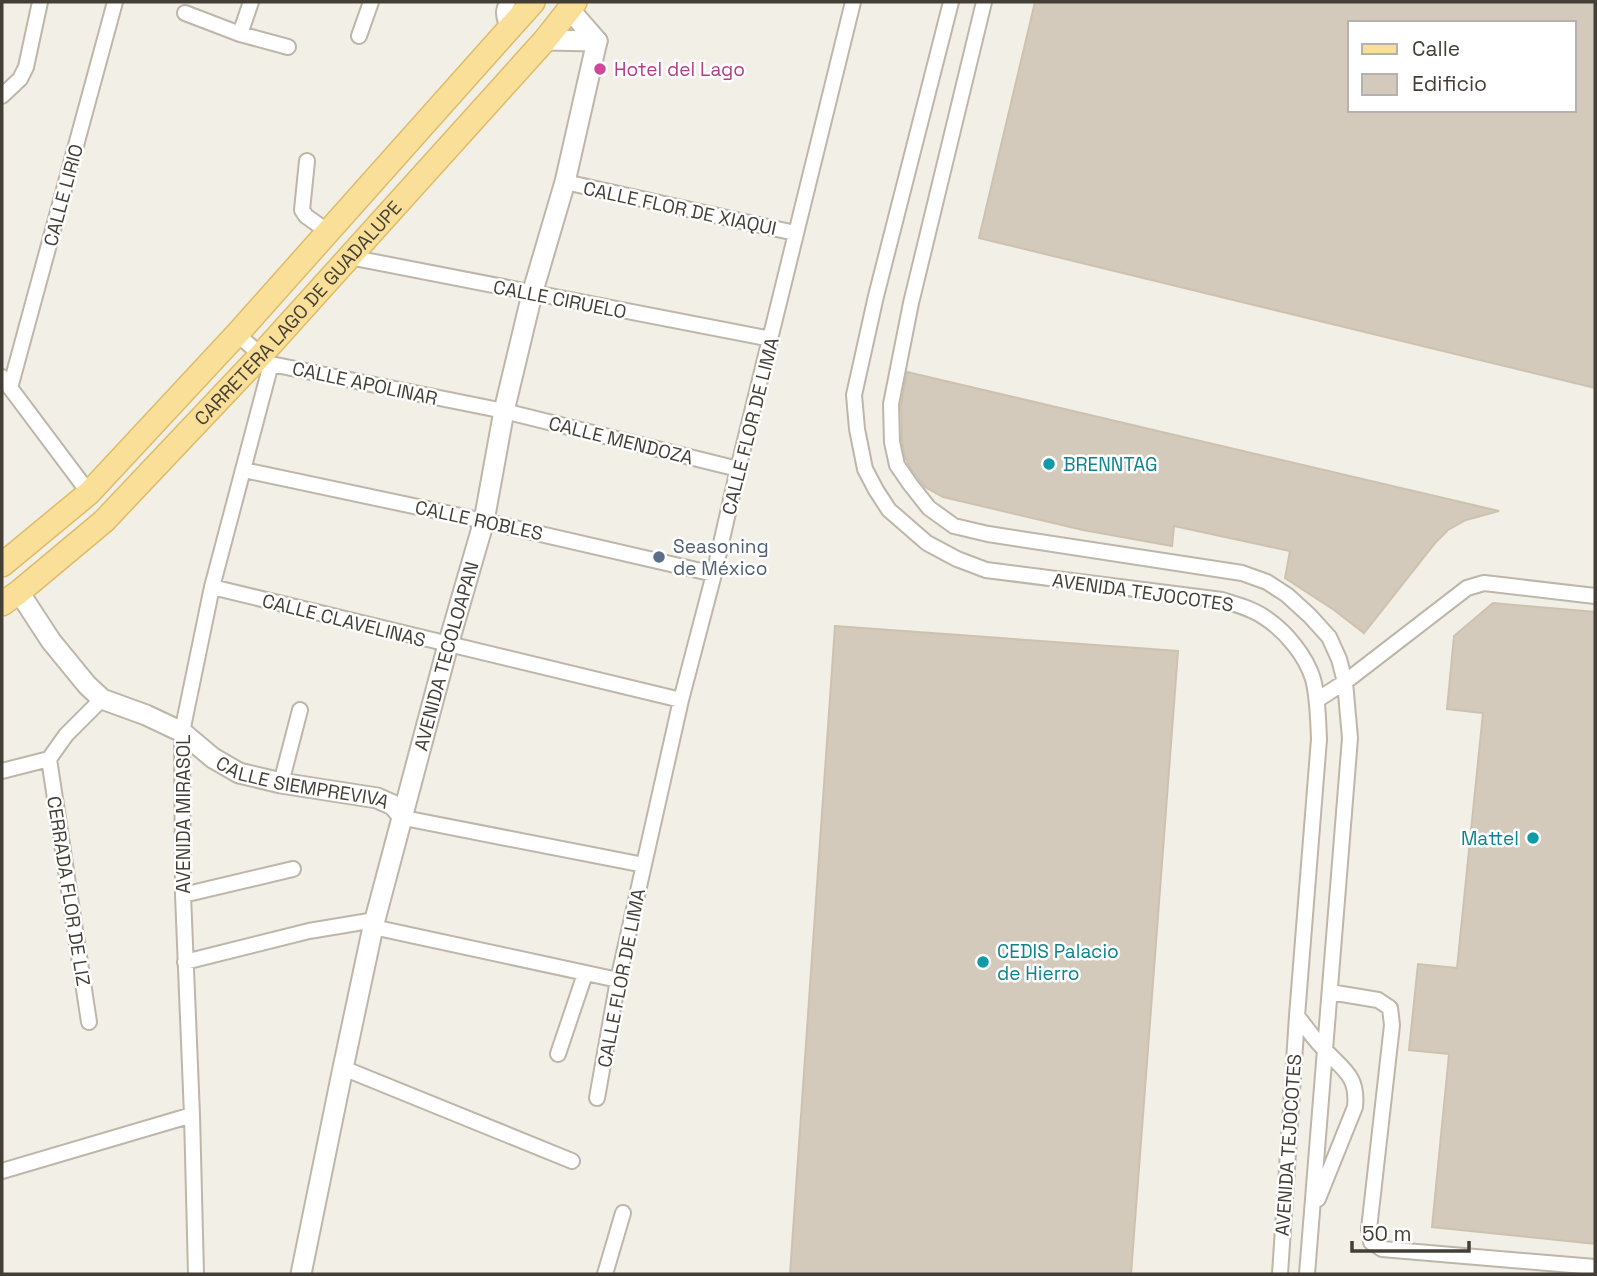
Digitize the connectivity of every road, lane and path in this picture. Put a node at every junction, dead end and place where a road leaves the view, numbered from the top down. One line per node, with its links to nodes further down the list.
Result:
1 (40, 2): 18 (street)
2 (115, 2): 28 (street, CALLE LIRIO)
3 (251, 2): 13 (street)
4 (371, 2): 14 (street)
5 (508, 2): 12 (street)
6 (533, 2): 12 (main road, CARRETERA LAGO DE GUADALUPE)
7 (853, 2): 22 (street, CALLE FLOR DE LIMA)
8 (951, 2): 42 (street, AVENIDA TEJOCOTES)
9 (984, 2): 40 (street, AVENIDA TEJOCOTES)
10 (573, 6): 15 (main road, CARRETERA LAGO DE GUADALUPE); 16 (street)
11 (186, 13): 13 (street)
12 (512, 25): 21 (main road, CARRETERA LAGO DE GUADALUPE)
13 (243, 27): 17 (street)
14 (359, 36)
15 (545, 40): 16 (street); 23 (main road, CARRETERA LAGO DE GUADALUPE)
16 (597, 41): 20 (street, AVENIDA TECOLOAPAN)
17 (288, 47)
18 (2, 96)
19 (307, 161): 21 (street)
20 (565, 182): 22 (street, CALLE FLOR DE XIAQUI); 24 (street, AVENIDA TECOLOAPAN)
21 (327, 231): 25 (main road, CARRETERA LAGO DE GUADALUPE)
22 (795, 233): 26 (street, CALLE FLOR DE LIMA)
23 (349, 257): 24 (street, CALLE CIRUELO); 27 (main road, CARRETERA LAGO DE GUADALUPE)
24 (532, 294): 26 (street, CALLE CIRUELO); 29 (street, AVENIDA TECOLOAPAN)
25 (237, 334): 27 (street, CALLE APOLINAR); 32 (main road, CARRETERA LAGO DE GUADALUPE)
26 (771, 339): 30 (street, CALLE FLOR DE LIMA)
27 (266, 359): 29 (street, CALLE APOLINAR); 31 (street, AVENIDA MIRASOL); 38 (main road, CARRETERA LAGO DE GUADALUPE)
28 (6, 383): 32 (street)
29 (504, 411): 30 (street, CALLE MENDOZA); 33 (street, AVENIDA TECOLOAPAN)
30 (738, 469): 35 (street, CALLE FLOR DE LIMA)
31 (244, 470): 33 (street, CALLE ROBLES); 36 (street, AVENIDA MIRASOL)
32 (89, 494): 34 (main road, CARRETERA LAGO DE GUADALUPE)
33 (484, 521): 35 (street, CALLE ROBLES); 39 (street, AVENIDA TECOLOAPAN)
34 (2, 565)
35 (715, 574): 43 (street, CALLE FLOR DE LIMA)
36 (212, 587): 39 (street, CALLE CLAVELINAS); 45 (street, AVENIDA MIRASOL)
37 (1595, 596): 40 (street)
38 (10, 598): 41 (street, CALLE SIEMPREVIVA)
39 (448, 645): 43 (street, CALLE CLAVELINAS); 49 (street, AVENIDA TECOLOAPAN)
40 (1345, 682): 42 (street); 57 (street, AVENIDA TEJOCOTES)
41 (102, 699): 45 (street, CALLE SIEMPREVIVA); 46 (street)
42 (1317, 699): 58 (street, AVENIDA TEJOCOTES)
43 (681, 700): 50 (street, CALLE FLOR DE LIMA)
44 (300, 710): 48 (street)
45 (182, 732): 48 (street, CALLE SIEMPREVIVA); 52 (street, AVENIDA MIRASOL)
46 (49, 759): 47 (street); 59 (street, CERRADA FLOR DE LIZ)
47 (2, 771)
48 (281, 783): 49 (street, CALLE SIEMPREVIVA)
49 (404, 818): 50 (street, CALLE SIEMPREVIVA); 53 (street, AVENIDA TECOLOAPAN)
50 (644, 865): 56 (street, CALLE FLOR DE LIMA)
51 (293, 869): 52 (street)
52 (183, 895): 54 (street, AVENIDA MIRASOL)
53 (374, 924): 54 (street); 55 (street); 62 (street, AVENIDA TECOLOAPAN)
54 (185, 962): 64 (street, AVENIDA MIRASOL)
55 (585, 974): 56 (street); 61 (street)
56 (618, 980): 63 (street, CALLE FLOR DE LIMA)
57 (1330, 992): 60 (street, AVENIDA TEJOCOTES); 69 (street)
58 (1297, 1016): 60 (street); 73 (street, AVENIDA TEJOCOTES)
59 (89, 1022)
60 (1325, 1051): 68 (street, AVENIDA TEJOCOTES); 68 (street)
61 (558, 1054)
62 (343, 1068): 65 (street); 71 (street, AVENIDA TECOLOAPAN)
63 (597, 1098)
64 (192, 1115): 66 (street); 70 (street, AVENIDA MIRASOL)
65 (572, 1161)
66 (2, 1171)
67 (623, 1213): 72 (street)
68 (1312, 1214): 74 (street, AVENIDA TEJOCOTES)
69 (1595, 1267)
70 (196, 1274)
71 (302, 1274)
72 (605, 1274)
73 (1280, 1274)
74 (1307, 1274)

